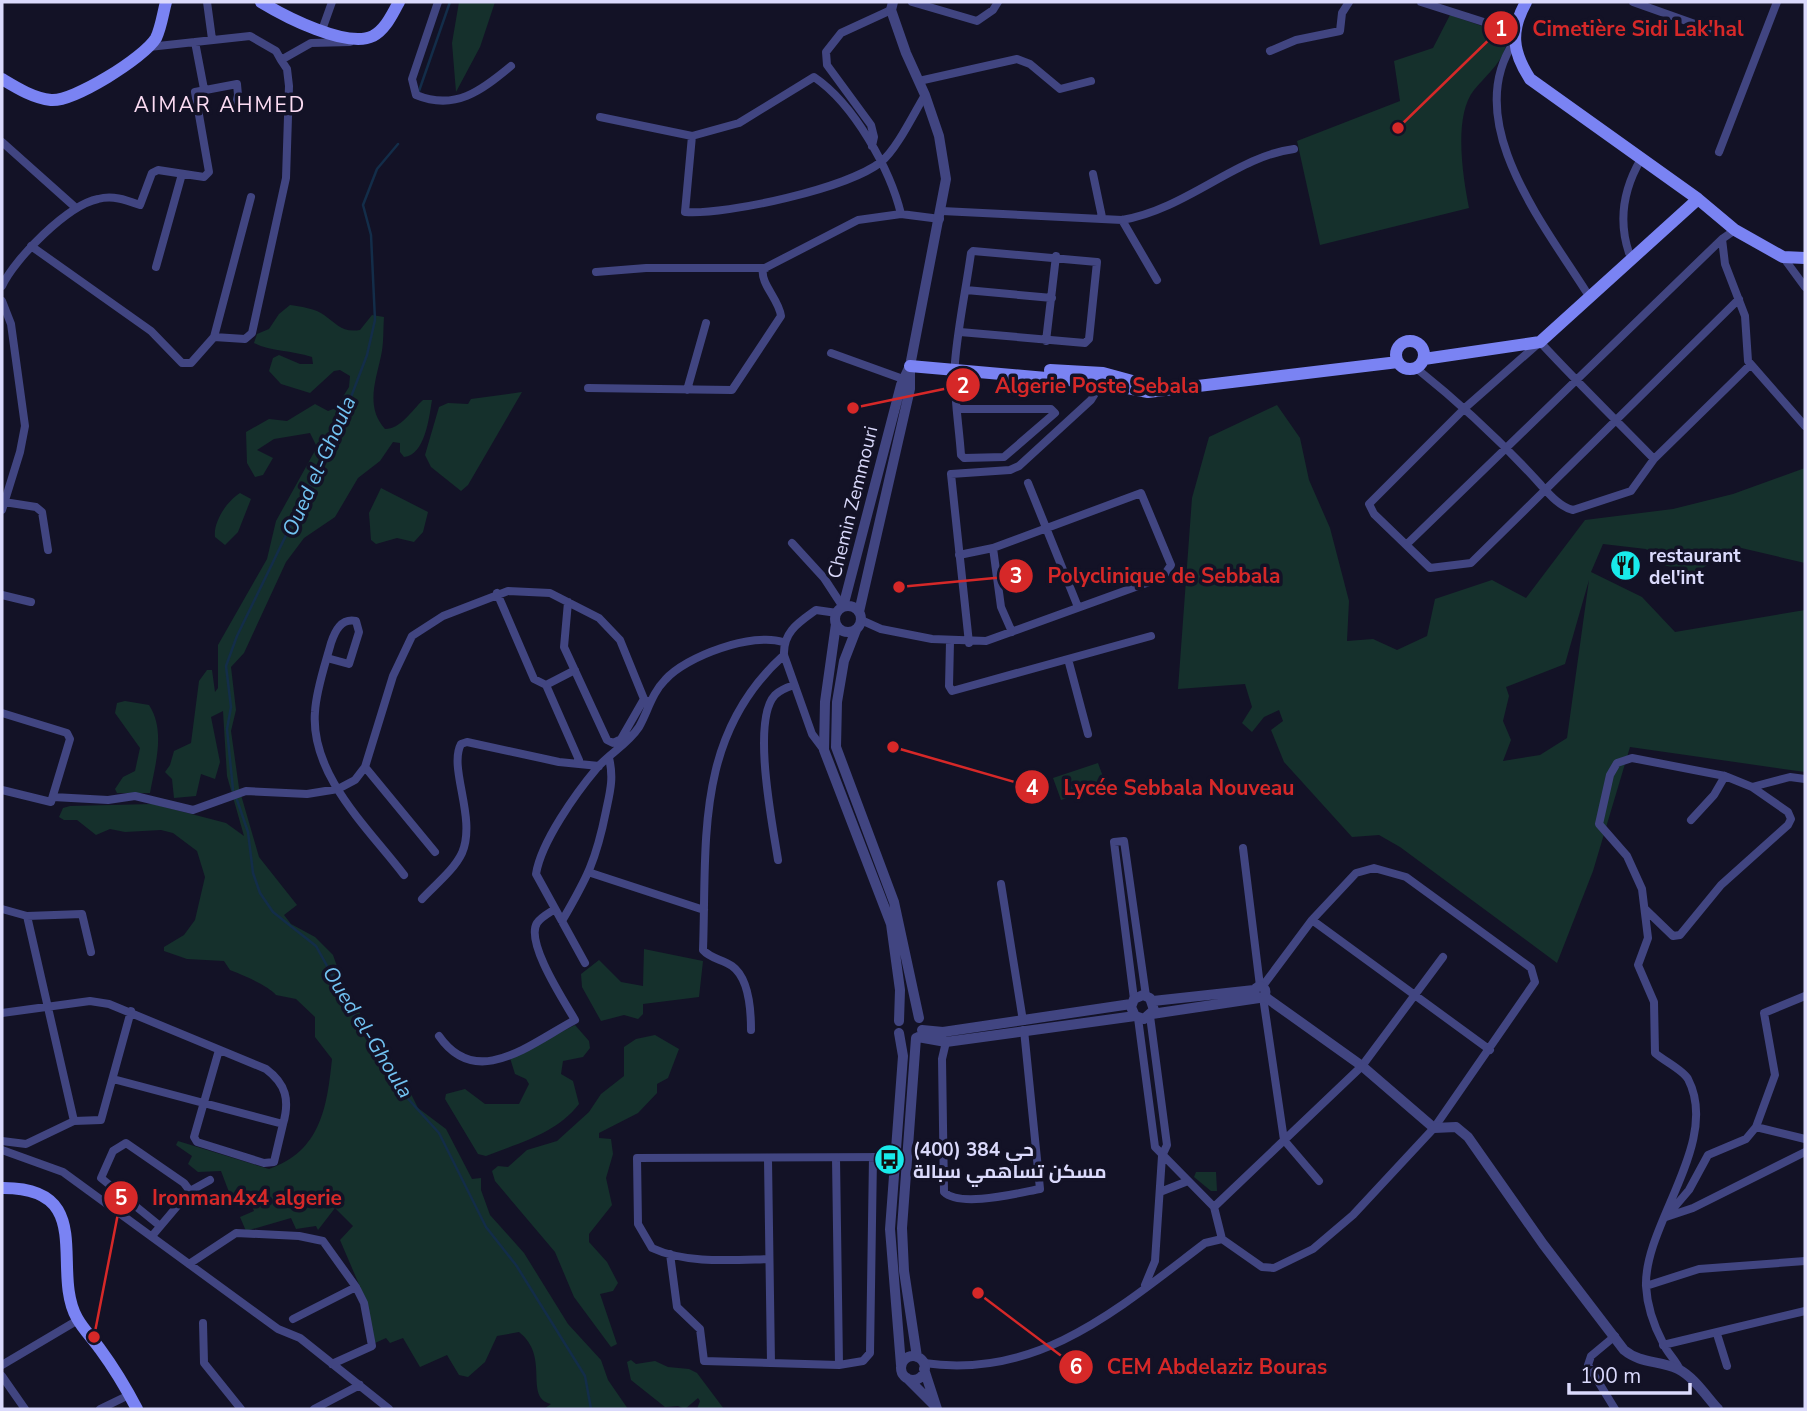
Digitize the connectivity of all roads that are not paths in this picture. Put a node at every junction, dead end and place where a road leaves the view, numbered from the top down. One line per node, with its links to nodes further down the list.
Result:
1 (166, 2): 21 (main road)
2 (207, 2): 18 (street)
3 (261, 2): 16 (main road)
4 (332, 2): 16 (street)
5 (399, 2): 19 (main road)
6 (438, 2): 24 (street)
7 (912, 2): 8 (street)
8 (998, 2)
9 (1349, 2): 22 (street)
10 (1421, 2): 17 (street)
11 (1526, 2): 17 (main road)
12 (1633, 2): 15 (street)
13 (1777, 2): 36 (street)
14 (892, 6): 26 (street); 34 (street)
15 (1709, 29)
16 (322, 30): 19 (main road)
17 (1514, 37): 37 (main road); 62 (street)
18 (212, 39): 20 (street); 23 (street)
19 (362, 39): 23 (street)
20 (195, 42): 21 (street); 28 (street)
21 (149, 47): 25 (main road)
22 (1270, 51)
23 (281, 60): 68 (street)
24 (511, 66)
25 (2, 79)
26 (919, 81): 27 (street); 29 (street)
27 (1091, 81)
28 (204, 89): 30 (street); 39 (street)
29 (925, 95): 38 (street); 45 (street)
30 (235, 109)
31 (600, 117): 32 (street)
32 (692, 136): 34 (street); 38 (street)
33 (2, 142): 43 (street)
34 (872, 146): 38 (street)
35 (1294, 149): 47 (street)
36 (1719, 152)
37 (1641, 159): 41 (main road); 51 (street)
38 (881, 162): 44 (street)
39 (182, 174): 43 (street); 55 (street)
40 (1093, 174): 46 (street)
41 (1694, 196): 48 (main road); 51 (main road); 70 (main road)
42 (251, 197): 68 (street)
43 (76, 208): 50 (street)
44 (901, 214): 45 (street); 56 (street)
45 (941, 215): 46 (street); 74 (street)
46 (1102, 217): 47 (street)
47 (1122, 220): 58 (street)
48 (1735, 230): 49 (street); 53 (main road)
49 (1722, 239): 64 (street); 79 (street)
50 (31, 246): 59 (street); 68 (street)
51 (1629, 253): 62 (main road)
52 (1056, 256): 61 (street); 63 (street); 69 (street)
53 (1783, 257): 54 (main road); 60 (street)
54 (1805, 258)
55 (156, 267)
56 (766, 268): 57 (street); 81 (street)
57 (596, 272)
58 (1157, 280)
59 (2, 286)
60 (1805, 287)
61 (966, 290): 63 (street); 67 (street)
62 (1587, 293): 73 (main road)
63 (1052, 298): 69 (street)
64 (1739, 299): 75 (street); 84 (street)
65 (2, 301): 90 (street)
66 (706, 323): 81 (street)
67 (960, 332): 69 (street); 76 (street)
68 (214, 337)
69 (1046, 341)
70 (1540, 342): 73 (main road); 79 (street); 82 (street)
71 (831, 353): 78 (street)
72 (1397, 358): 73 (main road); 73 (main road); 77 (main road)
73 (1421, 360): 82 (street)
74 (911, 362): 76 (main road); 78 (street, Chemin Zemmouri); 103 (street, Chemin Zemmouri)
75 (1750, 365): 85 (street); 87 (street)
76 (956, 368): 77 (main road); 83 (street)
77 (1104, 378): 96 (street)
78 (903, 379): 102 (street, Chemin Zemmouri)
79 (1575, 380): 84 (street); 86 (street)
80 (588, 388): 81 (street)
81 (687, 390)
82 (1466, 407): 86 (street); 93 (street)
83 (958, 410): 83 (street)
84 (1617, 421): 87 (street); 89 (street)
85 (1805, 426)
86 (1508, 448): 89 (street); 93 (street)
87 (1654, 459): 89 (street)
88 (1028, 483): 91 (street)
89 (1545, 489): 93 (street)
90 (3, 506): 95 (street)
91 (1047, 529): 94 (street); 101 (street); 101 (street)
92 (792, 543): 102 (street)
93 (1406, 545)
94 (993, 548): 96 (street); 104 (street)
95 (48, 550)
96 (959, 555): 108 (street)
97 (496, 593): 99 (street); 113 (street); 122 (street)
98 (2, 595): 100 (street)
99 (568, 601): 112 (street); 115 (street)
100 (31, 602)
101 (1078, 607): 104 (street)
102 (839, 615): 103 (street, Chemin Zemmouri); 103 (street); 106 (street); 118 (street, Chemin Zemmouri)
103 (858, 620): 107 (street); 159 (street, Chemin Zemmouri)
104 (1012, 632): 108 (street)
105 (1151, 635): 111 (street)
106 (783, 642): 109 (street); 115 (street)
107 (950, 642): 108 (street); 111 (street)
108 (969, 643)
109 (784, 656): 114 (street); 140 (street)
110 (327, 658): 110 (street); 126 (street)
111 (1068, 659): 117 (street)
112 (575, 670): 113 (street); 115 (street)
113 (545, 685): 120 (street)
114 (794, 685): 118 (street); 132 (street)
115 (647, 701): 119 (street)
116 (2, 713): 128 (street)
117 (1088, 734)
118 (824, 750): 156 (street, Chemin Zemmouri)
119 (609, 758): 121 (street); 133 (street)
120 (579, 760)
121 (599, 766): 136 (street); 138 (street)
122 (365, 767): 126 (street); 131 (street)
123 (1725, 776): 125 (street); 129 (street); 139 (street)
124 (1805, 779): 125 (street)
125 (1752, 787): 139 (street)
126 (338, 789): 128 (street); 134 (street)
127 (2, 790): 128 (street)
128 (53, 797)
129 (1691, 820)
130 (1243, 848): 147 (street)
131 (435, 852)
132 (778, 860)
133 (590, 873): 140 (street); 143 (street)
134 (404, 875)
135 (1001, 884): 157 (street)
136 (422, 899)
137 (2, 909): 141 (street)
138 (555, 909): 143 (street); 161 (street)
139 (1645, 909): 189 (street)
140 (704, 910): 158 (street)
141 (27, 916): 144 (street); 152 (street)
142 (1312, 920): 147 (street); 148 (street); 164 (street)
143 (562, 921): 146 (street)
144 (91, 952)
145 (1443, 957): 148 (street)
146 (585, 963)
147 (1260, 992): 150 (street); 155 (street); 165 (street); 173 (street)
148 (1415, 995): 164 (street); 165 (street)
149 (1805, 996): 170 (street)
150 (1149, 999): 151 (street); 151 (street); 155 (street)
151 (1133, 1002): 155 (street); 157 (street)
152 (48, 1006): 153 (street); 154 (street); 168 (street)
153 (131, 1011): 163 (street); 166 (street)
154 (2, 1013)
155 (1143, 1016): 157 (street); 177 (street)
156 (899, 1021): 159 (street); 160 (street, Chemin Zemmouri)
157 (1023, 1026): 159 (street); 162 (street); 162 (street)
158 (751, 1030)
159 (919, 1031): 160 (street); 162 (street); 208 (street, Chemin Zemmouri)
160 (899, 1033): 179 (street)
161 (439, 1036)
162 (946, 1042)
163 (219, 1050): 167 (street); 169 (street)
164 (1490, 1050): 171 (street)
165 (1362, 1066): 171 (street); 173 (street)
166 (113, 1079): 167 (street); 168 (street)
167 (202, 1102): 169 (street); 169 (street)
168 (74, 1121): 174 (street)
169 (283, 1124)
170 (1756, 1127): 172 (street); 189 (street)
171 (1434, 1128): 192 (street); 205 (street)
172 (1805, 1139)
173 (1284, 1140): 184 (street); 188 (street)
174 (2, 1142)
175 (2, 1150): 191 (street)
176 (1805, 1152): 189 (street)
177 (1162, 1156): 183 (street); 187 (street)
178 (873, 1157): 179 (street); 180 (street); 211 (street)
179 (894, 1157): 212 (street)
180 (836, 1158): 181 (street); 211 (street)
181 (768, 1160): 193 (street); 194 (street)
182 (209, 1180): 186 (street)
183 (1188, 1181): 187 (street); 188 (street)
184 (1319, 1181)
185 (2, 1188): 201 (main road)
186 (190, 1191): 190 (street); 190 (street)
187 (1160, 1192): 199 (street)
188 (1214, 1207): 192 (street)
189 (1667, 1217): 197 (street)
190 (160, 1226): 191 (street)
191 (152, 1236): 196 (street)
192 (1222, 1239): 199 (street)
193 (670, 1254): 194 (street); 207 (street)
194 (769, 1259): 207 (street)
195 (1805, 1261): 197 (street)
196 (189, 1264): 198 (street); 209 (street)
197 (1646, 1286): 206 (street)
198 (356, 1287): 202 (street); 209 (street)
199 (1139, 1293): 208 (street)
200 (1805, 1311): 204 (street)
201 (78, 1320): 210 (street); 218 (main road)
202 (293, 1320)
203 (203, 1323): 224 (street)
204 (1717, 1334): 206 (street); 213 (street)
205 (1615, 1336): 214 (street); 226 (street)
206 (1663, 1345): 214 (street)
207 (771, 1363): 211 (street)
208 (922, 1363): 212 (street); 216 (street); 220 (street, Chemin Zemmouri)
209 (332, 1364): 217 (street)
210 (2, 1365)
211 (839, 1365)
212 (901, 1365): 216 (street)
213 (1727, 1366)
214 (1680, 1370): 227 (street)
215 (2, 1376): 221 (street)
216 (907, 1378): 220 (street, Chemin Zemmouri)
217 (360, 1385): 219 (street); 225 (street)
218 (130, 1395): 222 (street); 223 (main road)
219 (385, 1408)
220 (937, 1408)
221 (26, 1409)
222 (100, 1409)
223 (136, 1409)
224 (241, 1409)
225 (314, 1409)
226 (1615, 1409)
227 (1718, 1409)

